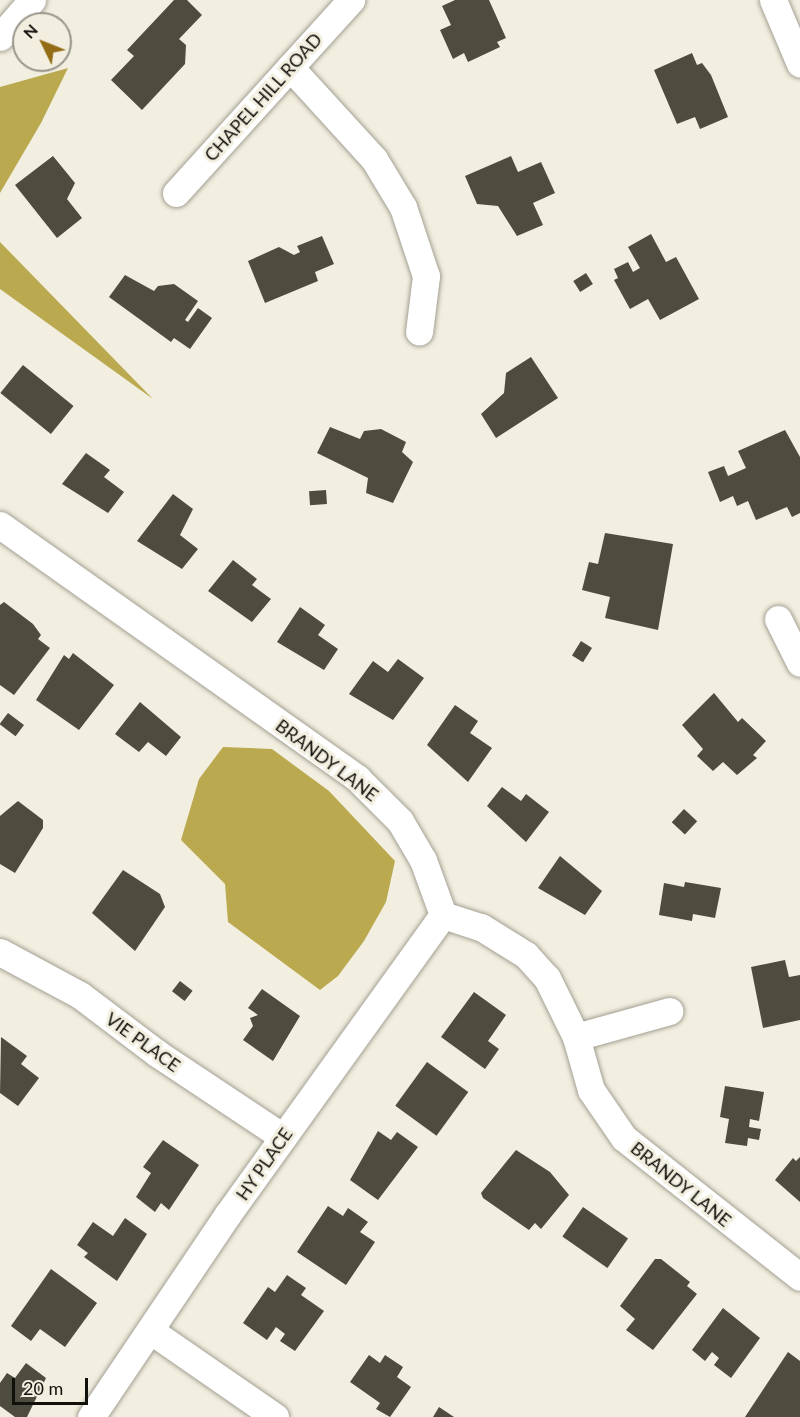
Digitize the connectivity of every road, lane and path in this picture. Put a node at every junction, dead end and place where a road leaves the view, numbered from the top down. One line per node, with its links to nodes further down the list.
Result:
1 (32, 0): 4 (street)
2 (351, 0): 6 (street, CHAPEL HILL ROAD)
3 (772, 0): 5 (street)
4 (0, 38)
5 (800, 64)
6 (290, 67): 7 (street, CHAPEL HILL ROAD); 8 (street)
7 (176, 193)
8 (419, 332)
9 (0, 525): 12 (street, BRANDY LANE)
10 (778, 619): 11 (street)
11 (800, 663)
12 (443, 915): 15 (street, BRANDY LANE); 16 (street, HY PLACE)
13 (0, 952): 16 (street, VIE PLACE)
14 (669, 1011): 15 (street)
15 (576, 1037): 17 (street, BRANDY LANE)
16 (283, 1137): 18 (street, HY PLACE)
17 (800, 1277)
18 (151, 1331): 19 (street, HY PLACE); 20 (street)
19 (91, 1417)
20 (275, 1417)

